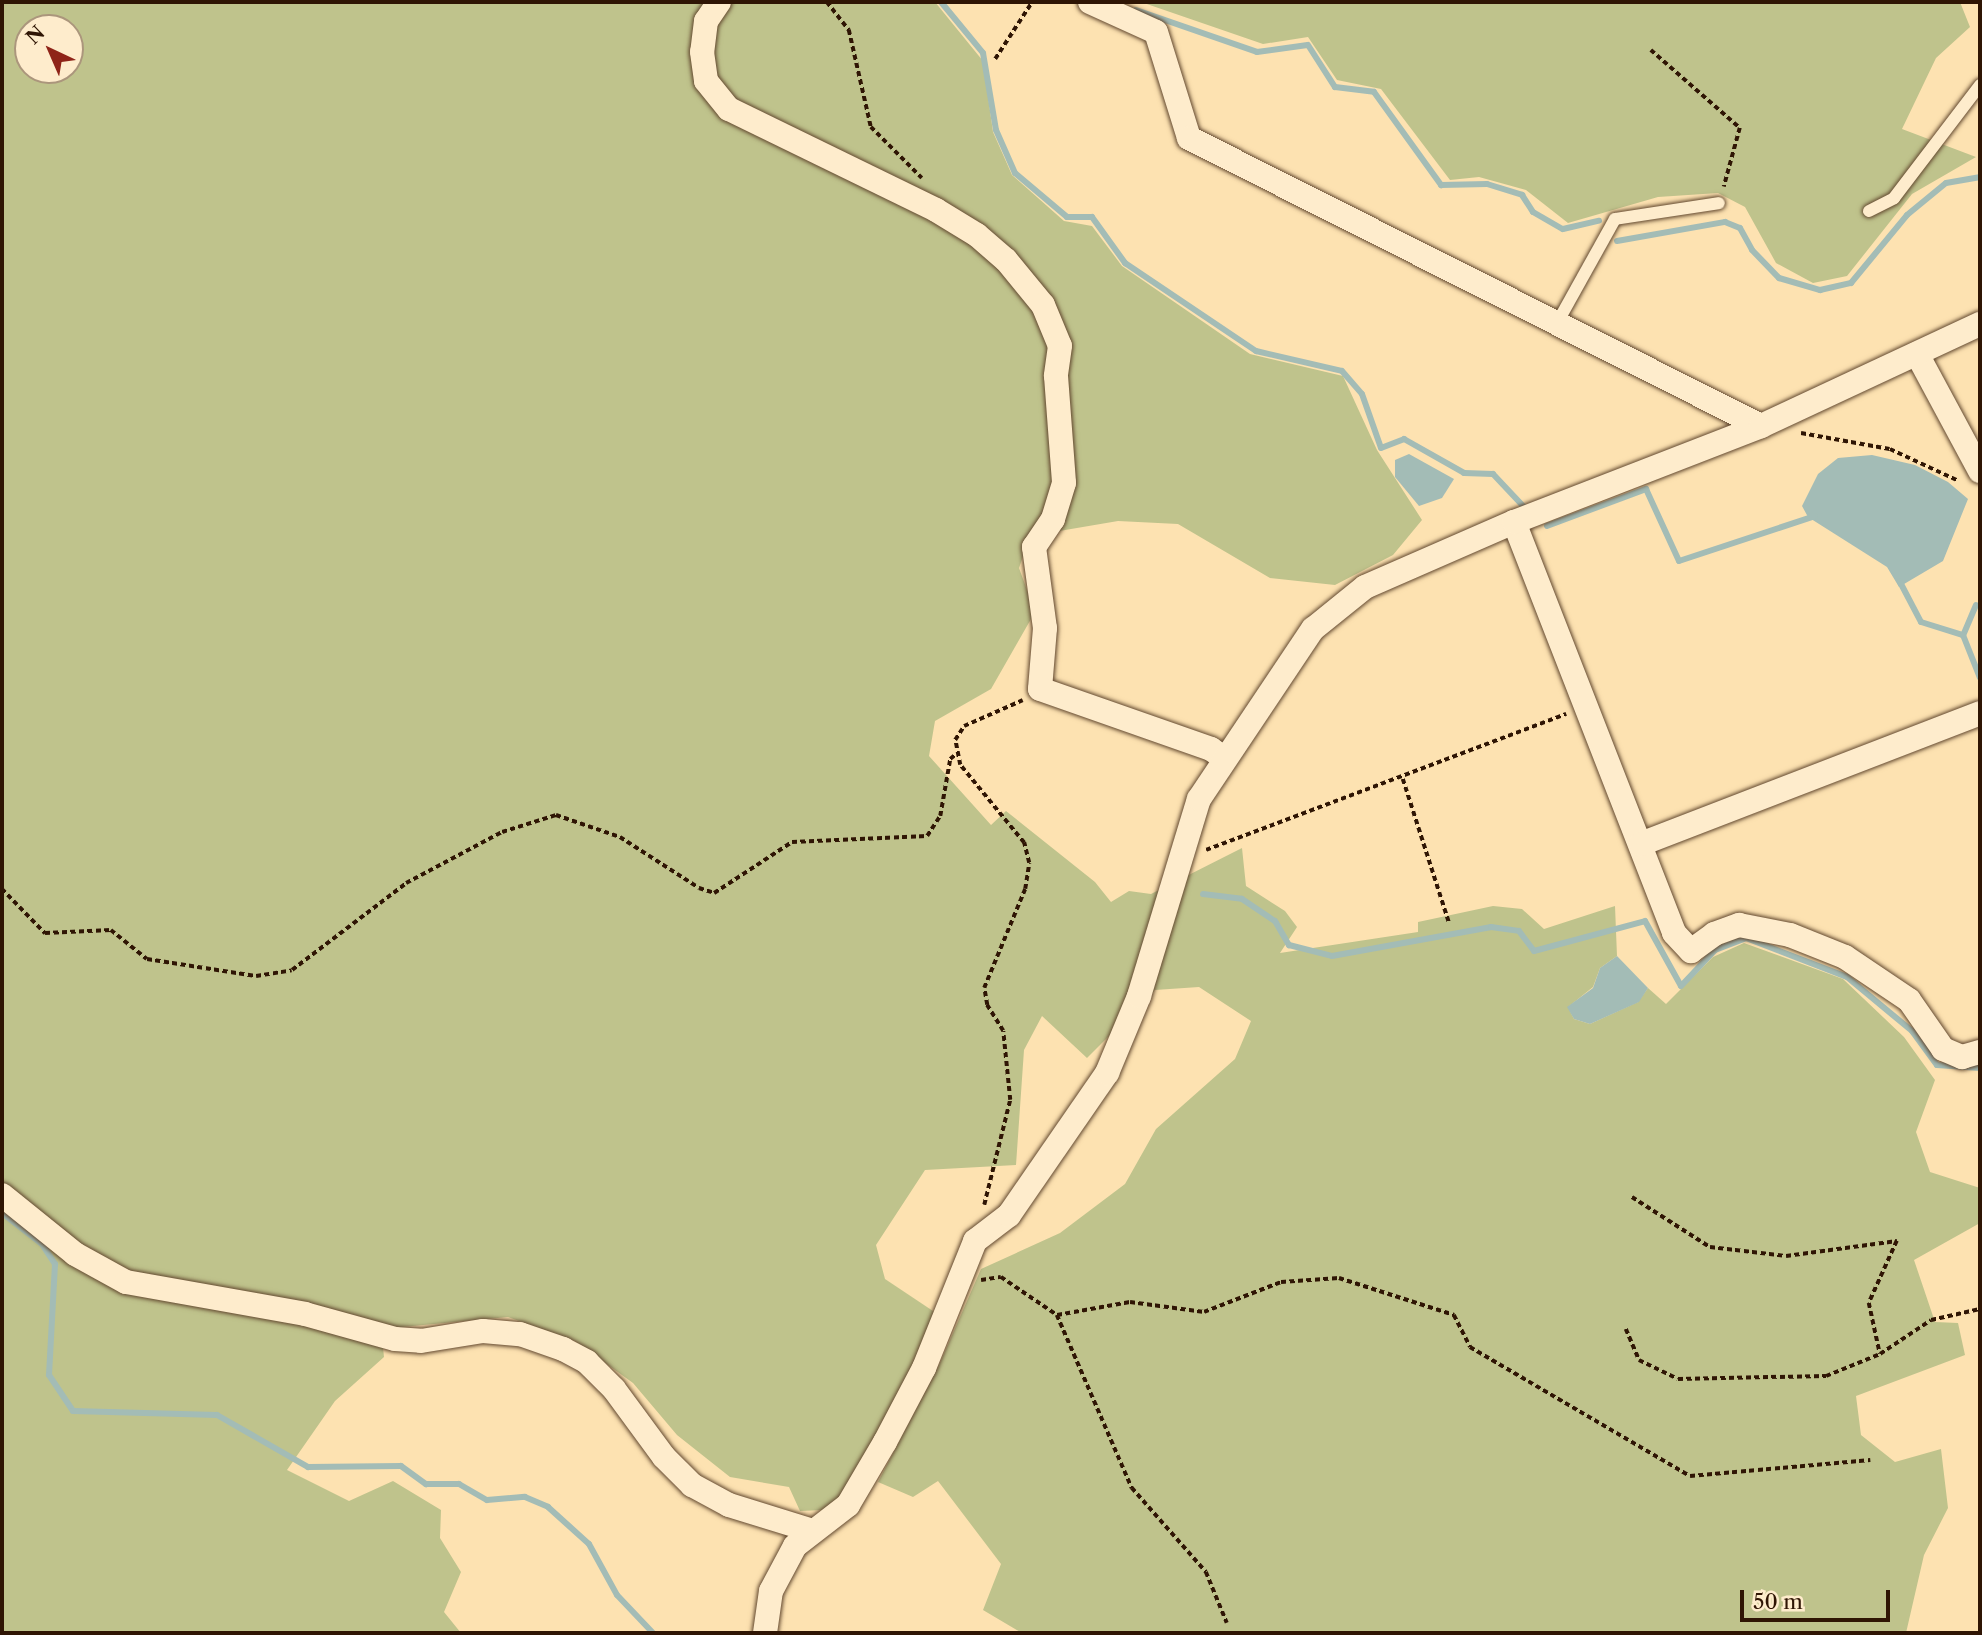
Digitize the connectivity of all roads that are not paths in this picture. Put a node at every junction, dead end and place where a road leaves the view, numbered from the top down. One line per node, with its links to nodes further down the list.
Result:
1 (719, 2): 13 (street)
2 (1090, 2): 7 (street)
3 (1980, 85): 5 (lane)
4 (1719, 203): 7 (lane)
5 (1869, 211)
6 (1980, 324): 8 (street)
7 (1555, 325): 9 (street)
8 (1917, 354): 9 (street); 10 (street)
9 (1761, 426): 11 (street)
10 (1975, 479)
11 (1514, 522): 13 (street); 14 (street)
12 (1980, 713): 14 (street)
13 (1224, 758): 17 (street)
14 (1641, 844): 15 (street)
15 (1980, 1052)
16 (2, 1195): 17 (street)
17 (810, 1530): 18 (street)
18 (765, 1633)

